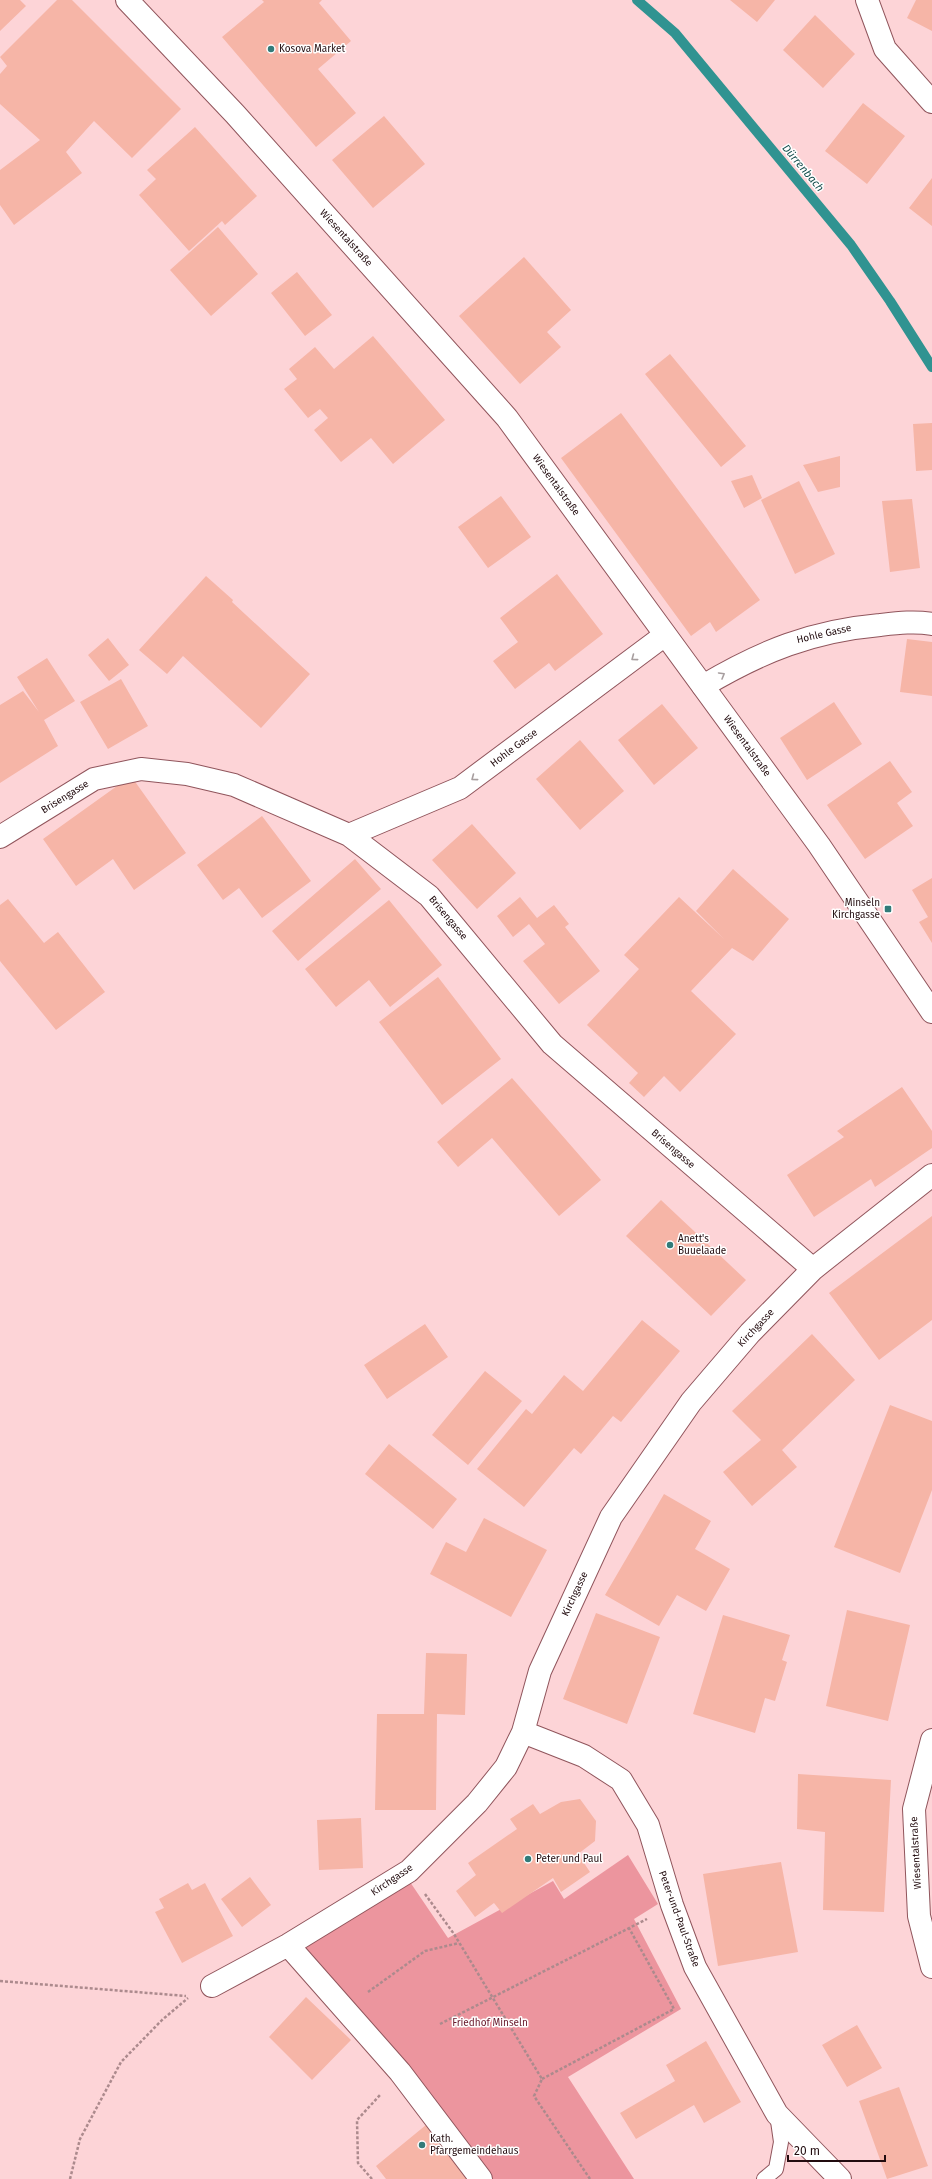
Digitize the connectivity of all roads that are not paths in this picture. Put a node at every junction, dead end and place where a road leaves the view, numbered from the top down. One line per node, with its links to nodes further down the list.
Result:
1 (127, 0): 5 (street, Wiesentalstraße)
2 (866, 0): 3 (street)
3 (932, 102)
4 (932, 624): 6 (street, Hohle Gasse, one-way to 4)
5 (665, 635): 6 (street, Wiesentalstraße); 7 (street, Hohle Gasse, one-way to 7)
6 (703, 686): 9 (street, Wiesentalstraße)
7 (349, 835): 8 (street, Brisengasse); 11 (street, Brisengasse)
8 (0, 837)
9 (932, 1012)
10 (932, 1175): 11 (street, Kirchgasse)
11 (813, 1270): 12 (street, Kirchgasse)
12 (523, 1732): 14 (street, Kirchgasse); 17 (street, Peter-und-Paul-Straße)
13 (932, 1740): 15 (street, Wiesentalstraße)
14 (288, 1945): 16 (street, Kirchgasse); 18 (street)
15 (932, 1967)
16 (212, 1986)
17 (777, 2114): 19 (lane); 20 (street, Peter-und-Paul-Straße)
18 (481, 2179)
19 (764, 2179)
20 (840, 2179)

